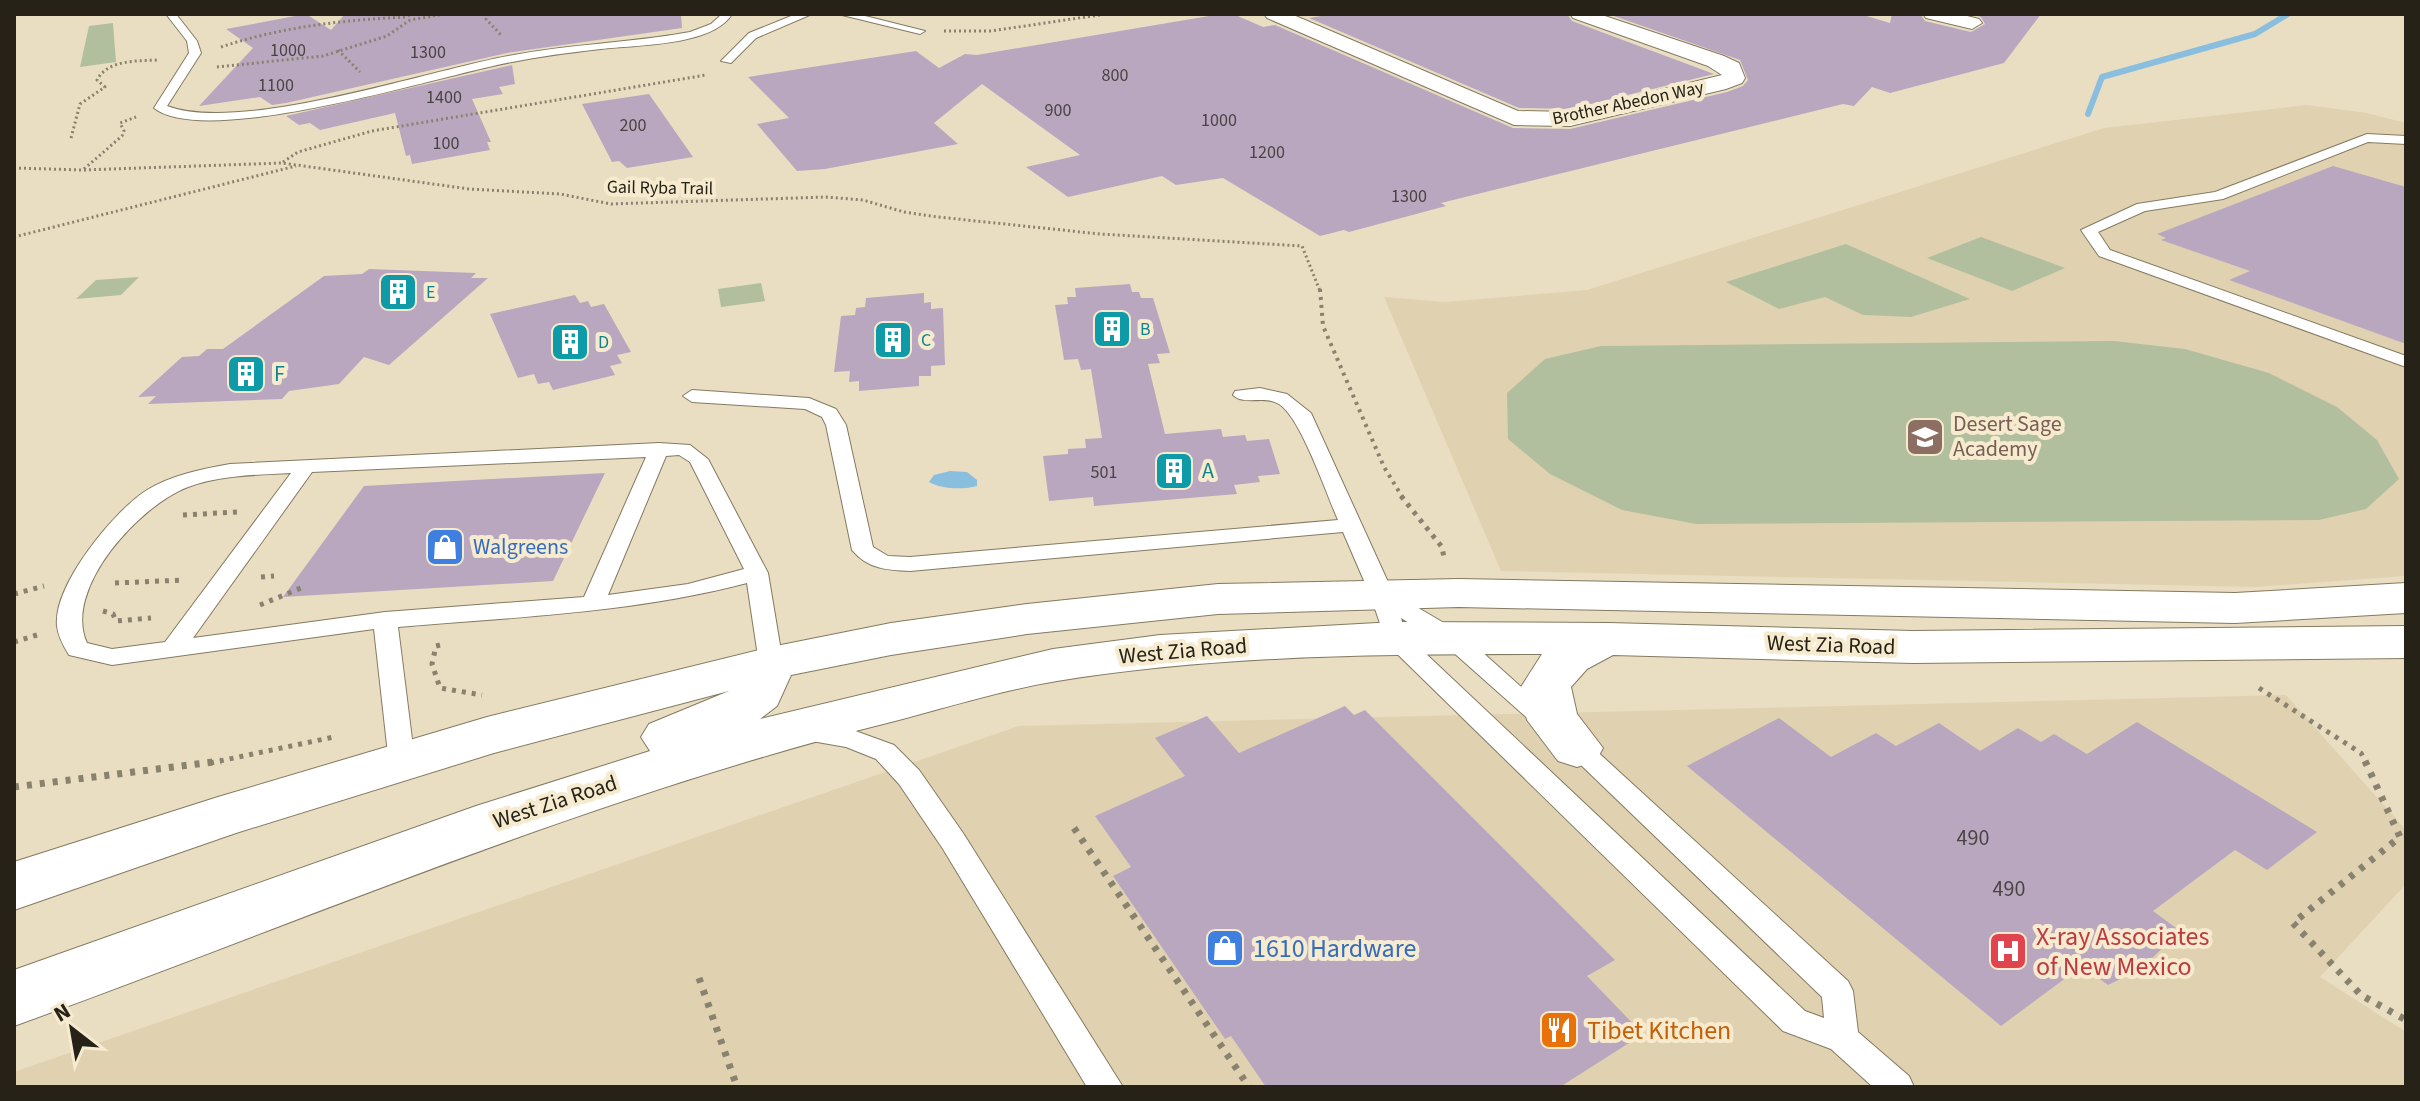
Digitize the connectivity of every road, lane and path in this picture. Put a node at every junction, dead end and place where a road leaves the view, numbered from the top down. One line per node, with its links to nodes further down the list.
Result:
1 (171, 14): 25 (lane)
2 (329, 14): 13 (path)
3 (411, 14): 12 (path)
4 (445, 14): 14 (path)
5 (727, 14): 25 (lane)
6 (807, 14): 21 (lane)
7 (843, 14): 16 (lane)
8 (1106, 14): 17 (path)
9 (1274, 14): 10 (street, Brother Abedon Way)
10 (1580, 14)
11 (1933, 14): 15 (street)
12 (406, 17): 13 (path); 14 (path)
13 (337, 20): 18 (path)
14 (410, 20): 19 (path)
15 (1972, 23)
16 (920, 31)
17 (941, 31)
18 (236, 44)
19 (338, 50): 22 (path); 24 (path)
20 (160, 60): 26 (path)
21 (727, 61)
22 (208, 68)
23 (719, 73): 28 (path)
24 (363, 75)
25 (160, 108): 31 (path)
26 (71, 138)
27 (2406, 140): 33 (lane)
28 (282, 163): 29 (path, Gail Ryba Trail); 31 (path, Gail Ryba Trail)
29 (299, 165): 32 (path); 41 (path, Gail Ryba Trail)
30 (14, 168): 31 (path, Gail Ryba Trail)
31 (83, 170)
32 (14, 237)
33 (2406, 362)
34 (1242, 395): 40 (lane)
35 (692, 396): 40 (lane)
36 (659, 449): 37 (lane); 42 (lane); 49 (lane)
37 (305, 468): 61 (lane); 61 (lane)
38 (245, 511): 39 (path)
39 (170, 516)
40 (1350, 525): 53 (lane)
41 (1444, 561)
42 (757, 573): 49 (lane); 62 (lane)
43 (184, 580): 44 (path)
44 (114, 583)
45 (46, 585): 47 (path)
46 (301, 588): 50 (path)
47 (14, 594)
48 (2406, 598): 53 (street, West Zia Road)
49 (593, 604): 54 (lane)
50 (253, 606)
51 (103, 611): 52 (path)
52 (151, 618)
53 (1389, 618): 56 (street, West Zia Road); 62 (street, West Zia Road); 65 (street, West Zia Road); 76 (lane)
54 (385, 620): 61 (lane); 67 (lane)
55 (37, 635): 59 (path)
56 (1453, 639): 57 (street, West Zia Road); 68 (lane)
57 (1609, 639): 60 (street, West Zia Road); 68 (street)
58 (450, 641): 64 (path)
59 (14, 642)
60 (2406, 642)
61 (174, 647)
62 (771, 663): 65 (street); 67 (street, West Zia Road); 72 (street)
63 (2259, 688): 75 (path)
64 (487, 695)
65 (896, 703): 66 (street, West Zia Road)
66 (788, 729): 74 (street, West Zia Road); 78 (lane)
67 (400, 743): 69 (path); 71 (street, West Zia Road)
68 (1577, 748): 76 (lane)
69 (14, 787)
70 (1074, 828): 79 (path)
71 (14, 886)
72 (14, 973)
73 (699, 978): 77 (path)
74 (14, 998)
75 (2406, 1020)
76 (1843, 1039): 80 (lane)
77 (737, 1087)
78 (1106, 1087)
79 (1249, 1087)
80 (1897, 1087)

